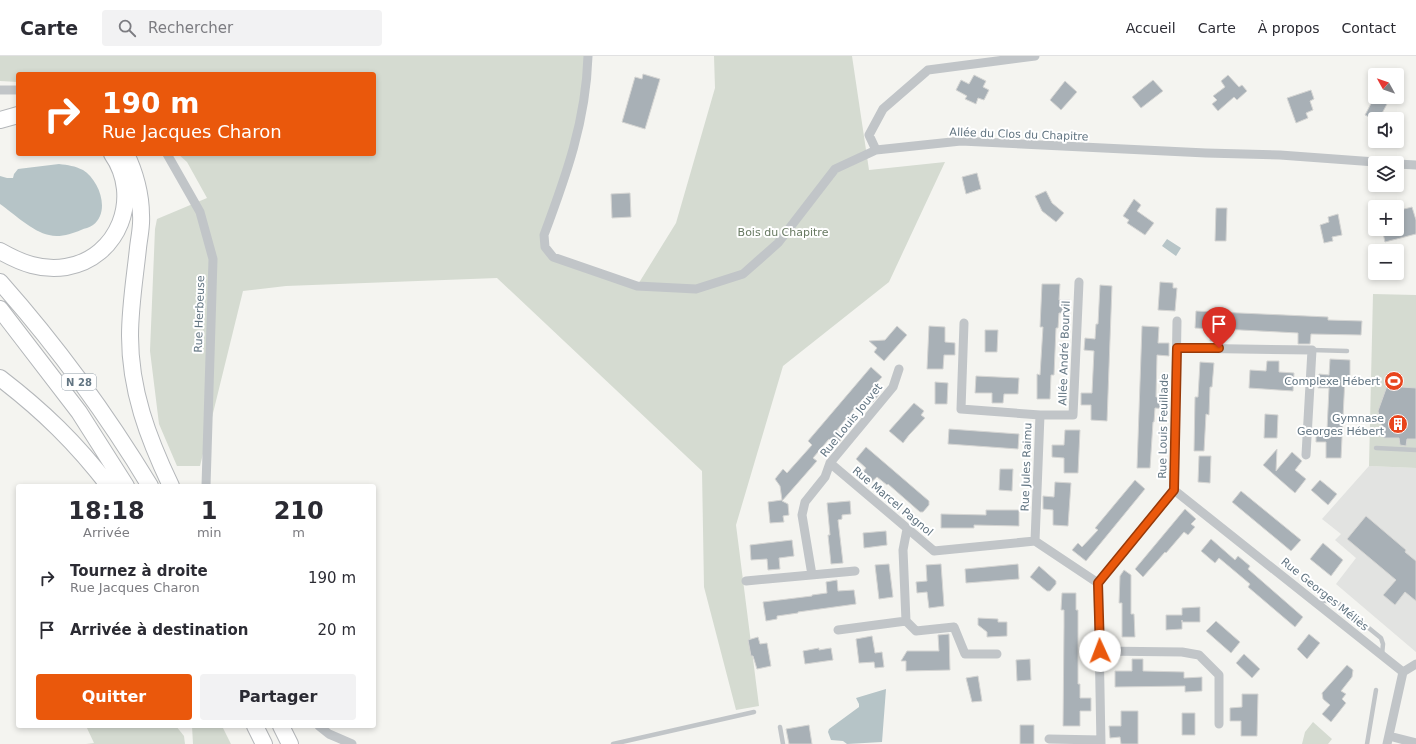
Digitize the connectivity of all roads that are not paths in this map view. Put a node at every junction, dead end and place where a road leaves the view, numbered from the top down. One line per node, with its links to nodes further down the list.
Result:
1 (588, 56): 9 (street, Allée du Clos du Chapitre)
2 (1035, 56): 9 (street)
3 (0, 90): 4 (street)
4 (16, 90)
5 (16, 116): 6 (highway)
6 (0, 120)
7 (16, 126): 8 (highway)
8 (0, 130)
9 (876, 150): 13 (street, Allée du Clos du Chapitre)
10 (113, 156): 16 (highway)
11 (127, 156): 35 (highway)
12 (168, 156): 36 (street, Rue Herbeuse)
13 (1368, 161)
14 (1404, 164): 15 (street)
15 (1416, 165)
16 (0, 252)
17 (0, 282): 34 (highway, N 28)
18 (1079, 282): 27 (street, Allée André Bourvil)
19 (0, 309): 33 (highway, N 28)
20 (1177, 321): 22 (street, Rue Louis Feuillade)
21 (964, 323): 27 (street, Rue Jules Raimu)
22 (1177, 348): 23 (street); 37 (street, Rue Louis Feuillade)
23 (1312, 350): 24 (lane); 30 (street)
24 (1348, 351)
25 (899, 369): 31 (street, Rue Louis Jouvet)
26 (0, 378): 32 (highway)
27 (1040, 415): 39 (street, Rue Jules Raimu)
28 (1376, 448): 29 (lane)
29 (1416, 450)
30 (1306, 455)
31 (830, 463): 38 (street, Rue Marcel Pagnol); 41 (street, Rue Louis Jouvet)
32 (107, 484)
33 (125, 484)
34 (149, 484)
35 (170, 484)
36 (206, 484)
37 (1174, 490): 43 (street, Rue Louis Feuillade); 44 (street, Rue Georges Méliès)
38 (907, 529): 39 (street, Rue Marcel Pagnol); 45 (street)
39 (1035, 541): 43 (street)
40 (855, 571): 41 (street)
41 (812, 575): 42 (street)
42 (746, 582)
43 (1098, 583): 47 (street)
44 (1315, 601): 49 (street, Rue Georges Méliès); 49 (lane)
45 (906, 621): 46 (street); 48 (street)
46 (838, 630)
47 (1100, 651): 54 (street); 61 (street)
48 (997, 654)
49 (1382, 657): 51 (street, Rue Georges Méliès)
50 (1416, 664): 51 (street)
51 (1403, 672): 60 (street)
52 (1376, 690): 68 (lane)
53 (754, 712): 66 (lane)
54 (1219, 724)
55 (780, 727): 67 (lane)
56 (256, 728): 63 (highway)
57 (282, 728): 64 (highway)
58 (322, 728): 65 (street)
59 (1049, 739): 61 (street)
60 (1388, 740): 62 (street)
61 (1101, 742)
62 (1416, 743)
63 (264, 744)
64 (290, 744)
65 (352, 744)
66 (614, 744)
67 (784, 744)
68 (1367, 744)

